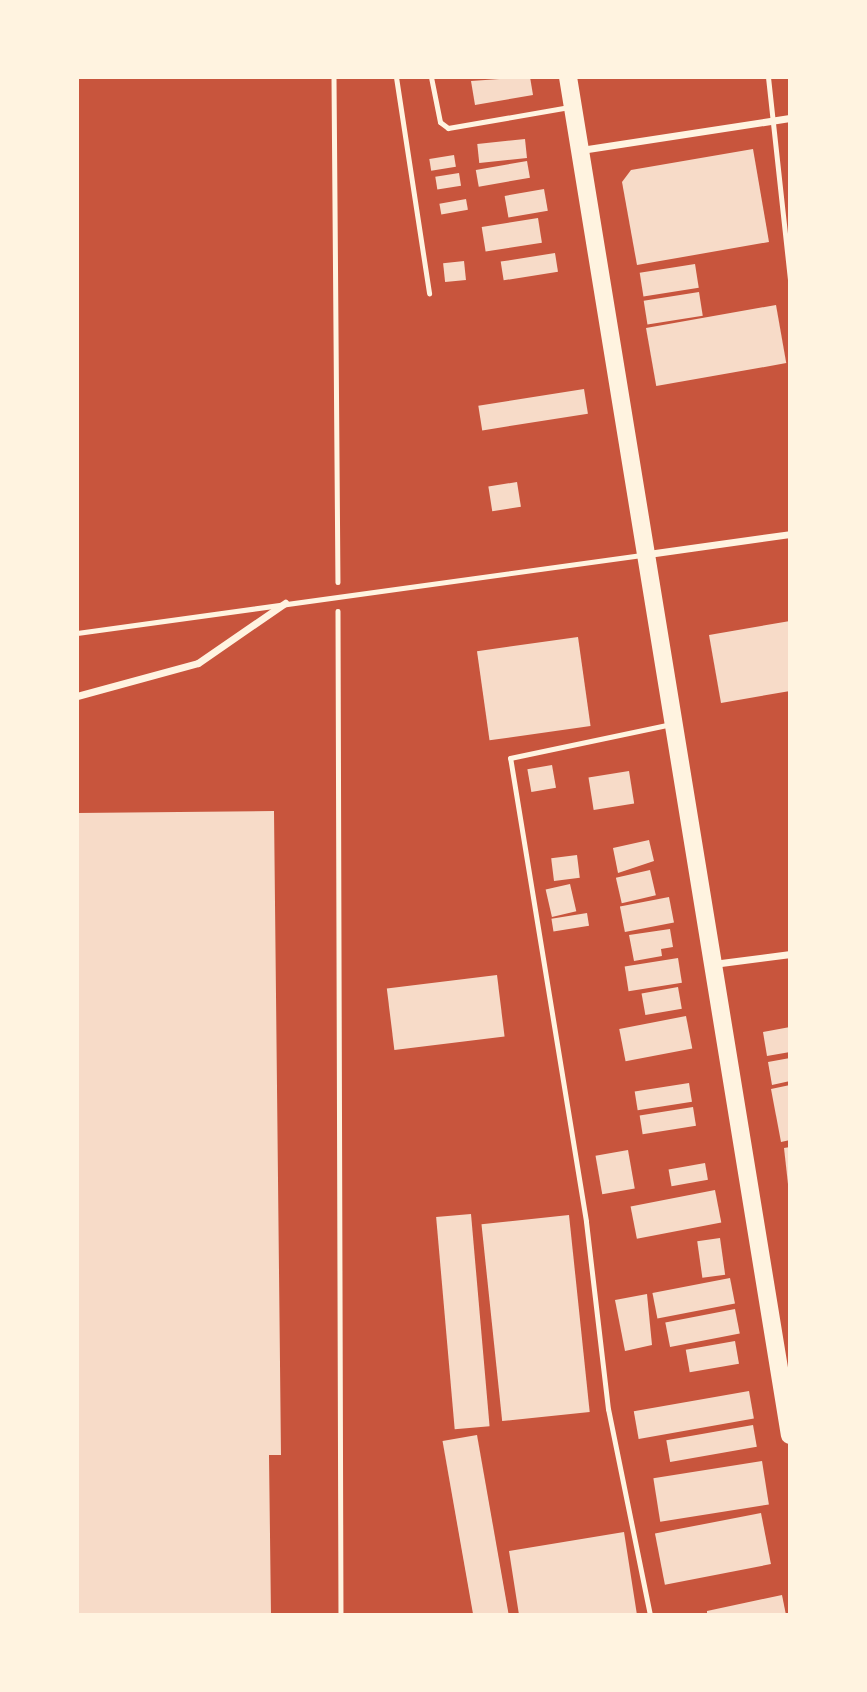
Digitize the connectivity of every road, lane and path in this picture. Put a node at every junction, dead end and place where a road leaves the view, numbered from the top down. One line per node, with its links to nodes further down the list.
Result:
1 (334, 77): 14 (path)
2 (396, 77): 11 (lane)
3 (431, 77): 6 (lane)
4 (568, 77): 6 (main road)
5 (768, 77): 8 (lane)
6 (573, 106): 9 (main road)
7 (790, 118): 8 (street)
8 (773, 121): 9 (street); 10 (lane)
9 (580, 150): 13 (main road)
10 (790, 281)
11 (429, 293)
12 (790, 534): 13 (street)
13 (648, 554): 14 (lane); 18 (main road)
14 (338, 596): 15 (lane); 23 (path)
15 (285, 603): 16 (lane); 17 (street)
16 (77, 634)
17 (77, 696)
18 (674, 724): 20 (main road); 24 (lane)
19 (790, 954): 20 (street)
20 (712, 964): 21 (main road)
21 (784, 1371): 22 (main road)
22 (790, 1434)
23 (341, 1615)
24 (650, 1615)

